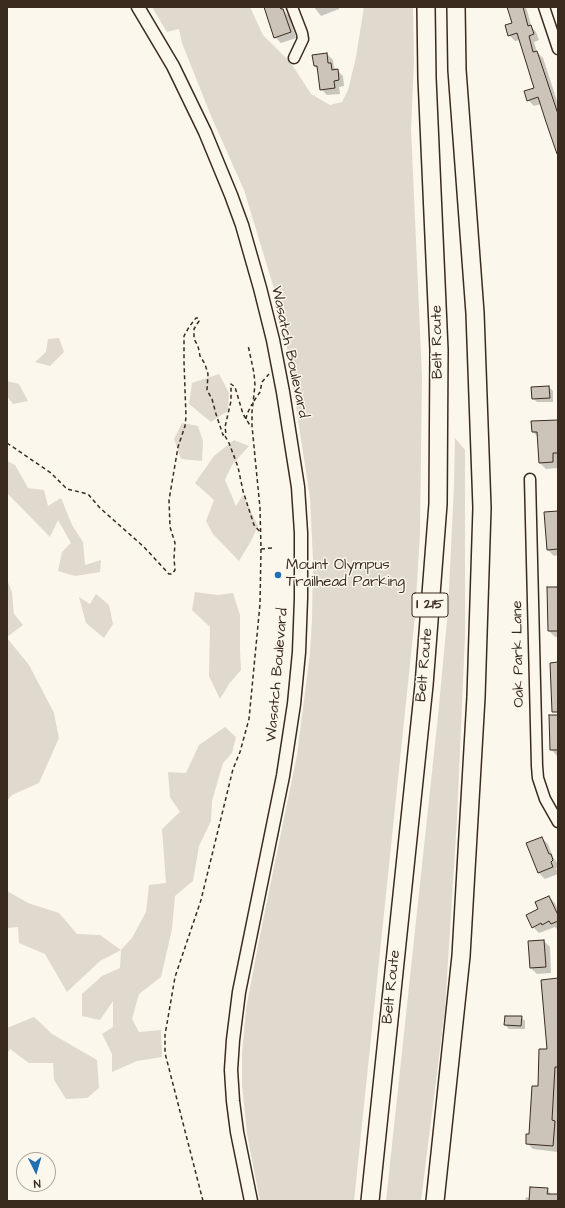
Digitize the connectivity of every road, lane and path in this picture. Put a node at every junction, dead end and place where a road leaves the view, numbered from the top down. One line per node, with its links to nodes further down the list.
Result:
1 (138, 7): 9 (street, Wasatch Boulevard)
2 (292, 7): 7 (street)
3 (426, 7): 22 (highway, Belt Route / I 215)
4 (456, 7): 23 (highway)
5 (544, 7): 6 (street)
6 (558, 49)
7 (294, 58)
8 (248, 345): 10 (path)
9 (278, 366): 10 (path); 21 (street, Wasatch Boulevard)
10 (253, 402): 11 (path); 12 (path)
11 (246, 419): 12 (path); 13 (path)
12 (252, 429): 16 (path)
13 (224, 435): 14 (path); 16 (path)
14 (7, 444)
15 (530, 480): 19 (street, Oak Park Lane)
16 (260, 532): 18 (path)
17 (272, 548): 18 (path)
18 (261, 549): 20 (path)
19 (558, 822)
20 (203, 1201)
21 (251, 1201)
22 (370, 1201)
23 (436, 1201)

